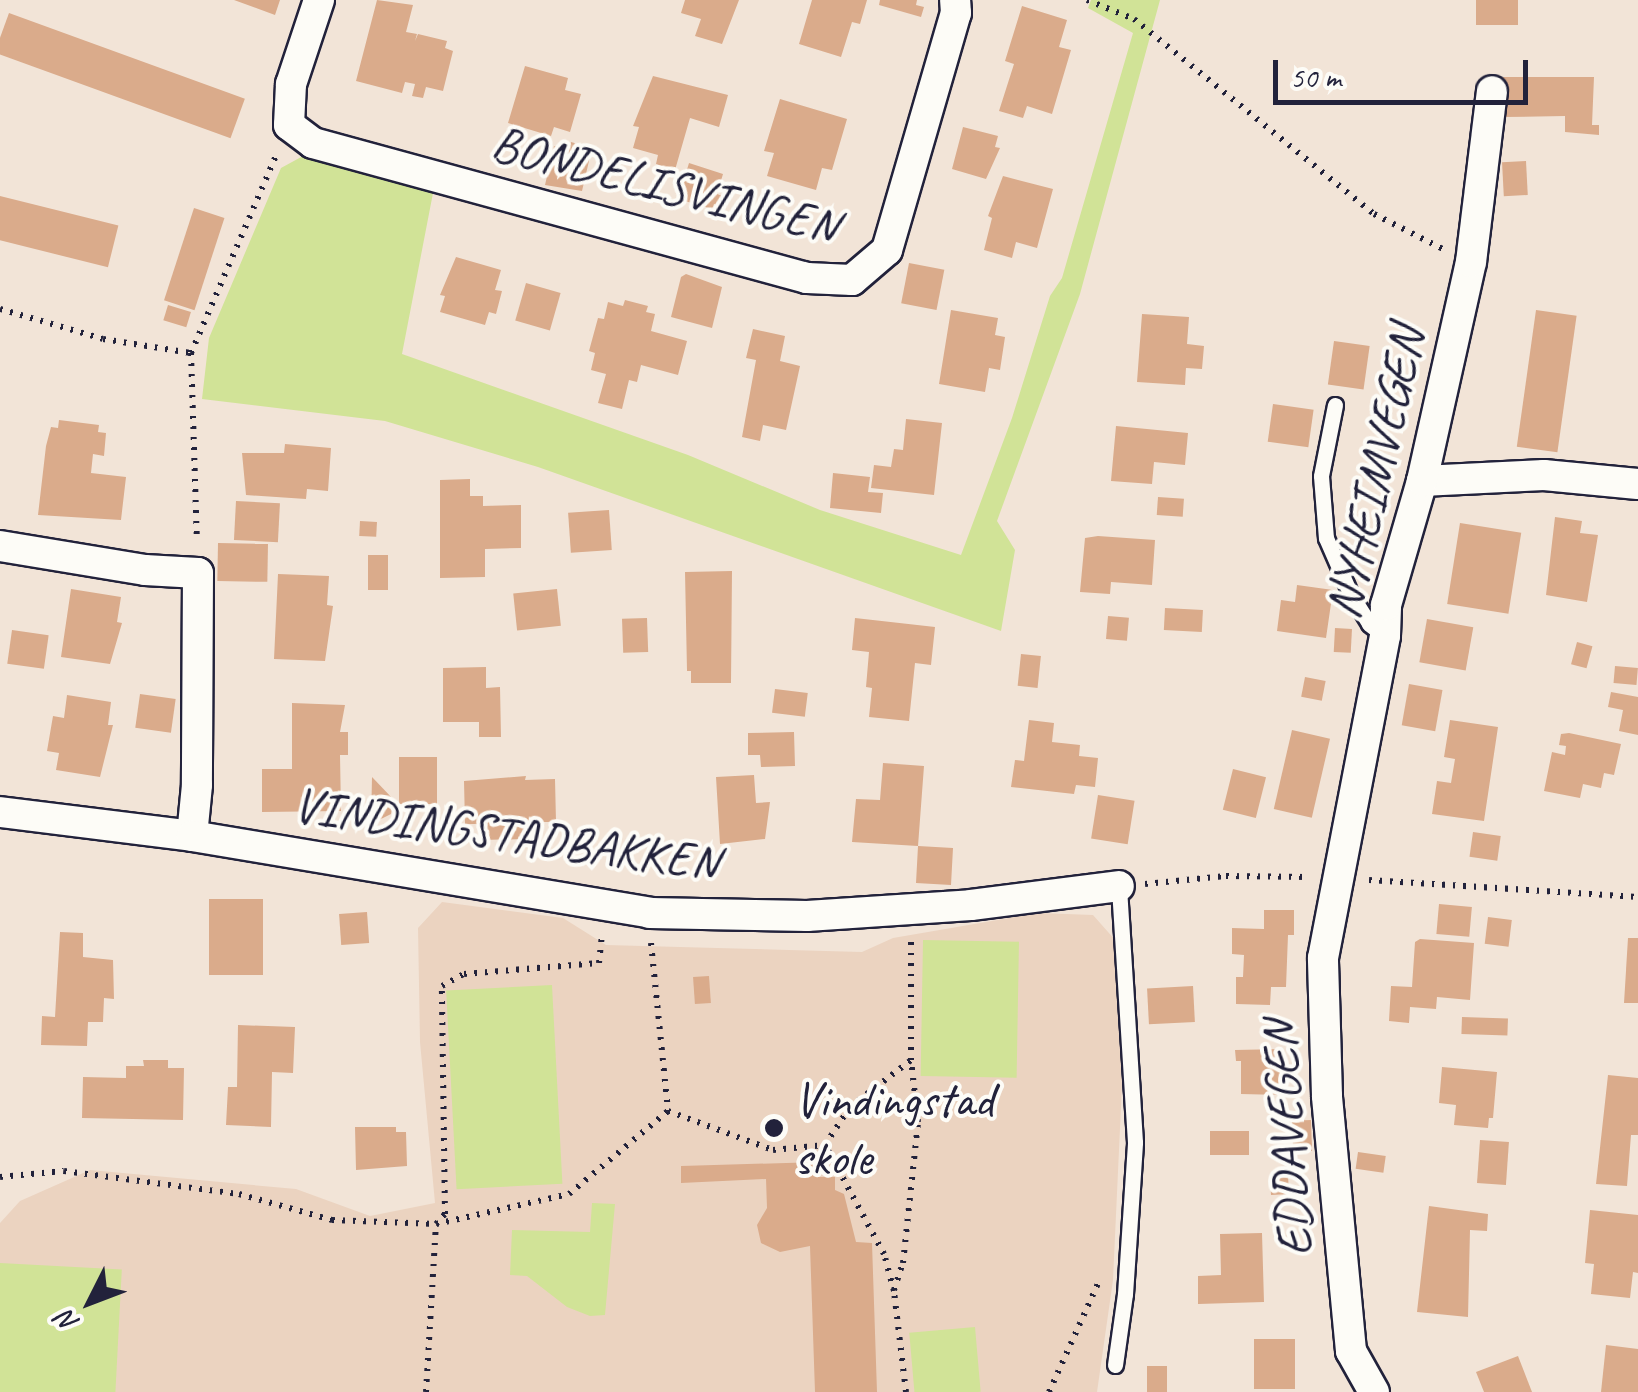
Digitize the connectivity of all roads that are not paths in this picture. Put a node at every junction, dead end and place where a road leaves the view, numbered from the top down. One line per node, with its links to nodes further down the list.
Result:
1 (319, 0): 2 (street, BONDELISVINGEN)
2 (956, 0)
3 (1492, 91): 5 (street, NYHEIMVEGEN)
4 (1335, 405): 8 (lane)
5 (1422, 481): 6 (street); 8 (street, NYHEIMVEGEN)
6 (1638, 484)
7 (0, 546): 10 (street)
8 (1385, 636): 11 (street, NYHEIMVEGEN)
9 (0, 812): 10 (street, VINDINGSTADBAKKEN)
10 (192, 836): 12 (street, VINDINGSTADBAKKEN)
11 (1339, 877): 14 (street, EDDAVEGEN)
12 (1119, 886): 13 (lane)
13 (1115, 1365)
14 (1374, 1392)

